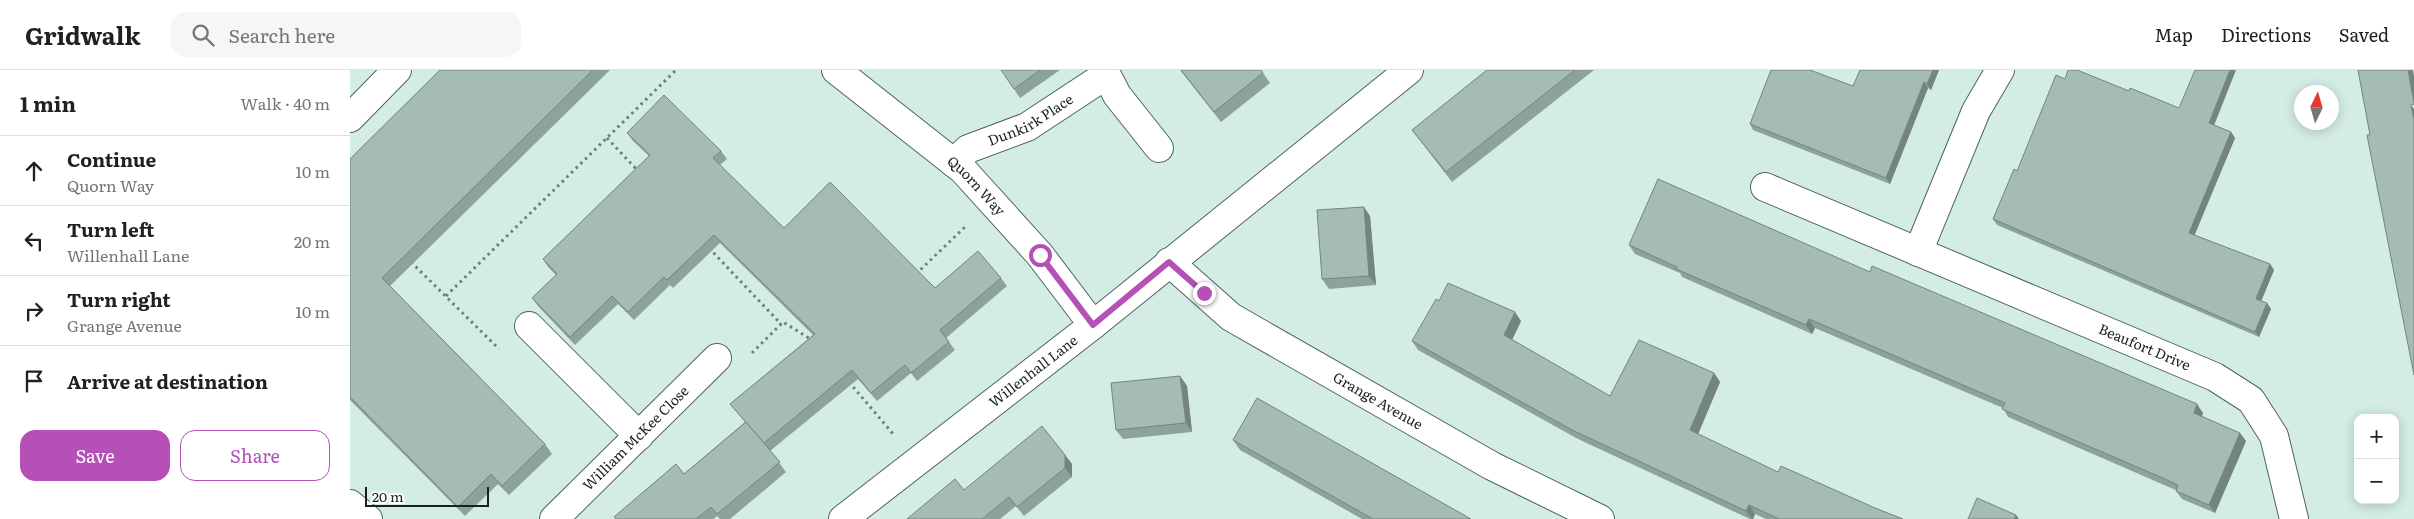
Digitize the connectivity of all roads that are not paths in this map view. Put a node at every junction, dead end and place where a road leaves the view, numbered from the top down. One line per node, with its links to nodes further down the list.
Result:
1 (397, 70): 6 (street)
2 (836, 70): 8 (street, Quorn Way)
3 (1409, 70): 11 (street, Willenhall Lane)
4 (2000, 70): 10 (street)
5 (1105, 73): 7 (street, Dunkirk Place); 8 (street, Dunkirk Place)
6 (350, 118)
7 (1159, 148)
8 (954, 163): 12 (street, Quorn Way)
9 (1765, 187): 10 (street, Beaufort Drive)
10 (1918, 252): 21 (street, Beaufort Drive)
11 (1169, 262): 12 (street, Willenhall Lane); 20 (street, Grange Avenue)
12 (1093, 325): 19 (street, Willenhall Lane)
13 (530, 326): 15 (street)
14 (717, 358): 15 (street, William McKee Close)
15 (639, 436): 18 (street, William McKee Close)
16 (350, 504): 17 (street)
17 (368, 519)
18 (554, 519)
19 (843, 519)
20 (1600, 519)
21 (2294, 519)

